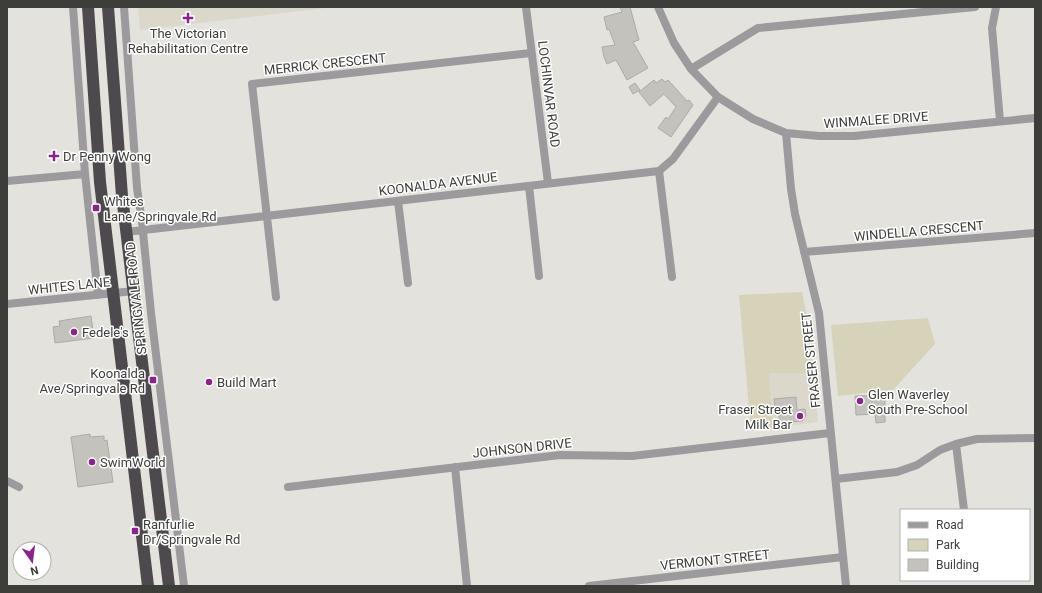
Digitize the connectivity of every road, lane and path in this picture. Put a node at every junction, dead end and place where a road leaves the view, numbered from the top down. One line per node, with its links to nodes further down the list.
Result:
1 (73, 7): 16 (street)
2 (88, 7): 30 (highway, SPRINGVALE ROAD)
3 (108, 7): 23 (highway, SPRINGVALE ROAD)
4 (124, 7): 22 (street, SPRINGVALE ROAD)
5 (526, 7): 9 (street, LOCHINVAR ROAD)
6 (658, 7): 10 (street, WINMALEE DRIVE)
7 (975, 7): 10 (street)
8 (996, 7): 13 (street)
9 (531, 53): 18 (street, LOCHINVAR ROAD); 21 (street, MERRICK CRESCENT)
10 (691, 69): 11 (street, WINMALEE DRIVE)
11 (718, 98): 14 (street, WINMALEE DRIVE); 15 (street)
12 (1035, 118): 13 (street, WINMALEE DRIVE)
13 (1000, 121): 14 (street, WINMALEE DRIVE)
14 (786, 133): 25 (street, FRASER STREET)
15 (659, 171): 18 (street, KOONALDA AVENUE); 27 (street)
16 (85, 174): 17 (street); 31 (street)
17 (7, 181)
18 (548, 183): 19 (street, KOONALDA AVENUE)
19 (529, 186): 20 (street, KOONALDA AVENUE); 26 (street)
20 (398, 201): 21 (street, KOONALDA AVENUE); 28 (street)
21 (266, 216): 22 (street, KOONALDA AVENUE); 32 (street)
22 (143, 230): 23 (street, KOONALDA AVENUE); 46 (street, SPRINGVALE ROAD)
23 (126, 232): 29 (highway, SPRINGVALE ROAD)
24 (1035, 233): 25 (street, WINDELLA CRESCENT)
25 (804, 252): 34 (street, FRASER STREET)
26 (539, 276)
27 (672, 277)
28 (408, 283)
29 (134, 291): 30 (street, WHITES LANE); 45 (highway, SPRINGVALE ROAD)
30 (113, 294): 31 (street, WHITES LANE); 44 (highway, SPRINGVALE ROAD)
31 (98, 295): 33 (street, WHITES LANE)
32 (276, 296)
33 (7, 304)
34 (830, 433): 37 (street, JOHNSON DRIVE); 38 (street, FRASER STREET)
35 (1035, 438): 36 (street)
36 (956, 444): 38 (street); 42 (street)
37 (455, 467): 41 (street, JOHNSON DRIVE); 47 (street)
38 (836, 479): 43 (street, FRASER STREET)
39 (7, 481): 40 (street)
40 (19, 487)
41 (288, 487)
42 (964, 509)
43 (843, 557): 48 (street, VERMONT STREET); 49 (street, FRASER STREET)
44 (148, 586)
45 (169, 586)
46 (184, 586)
47 (467, 586)
48 (589, 586)
49 (846, 586)

